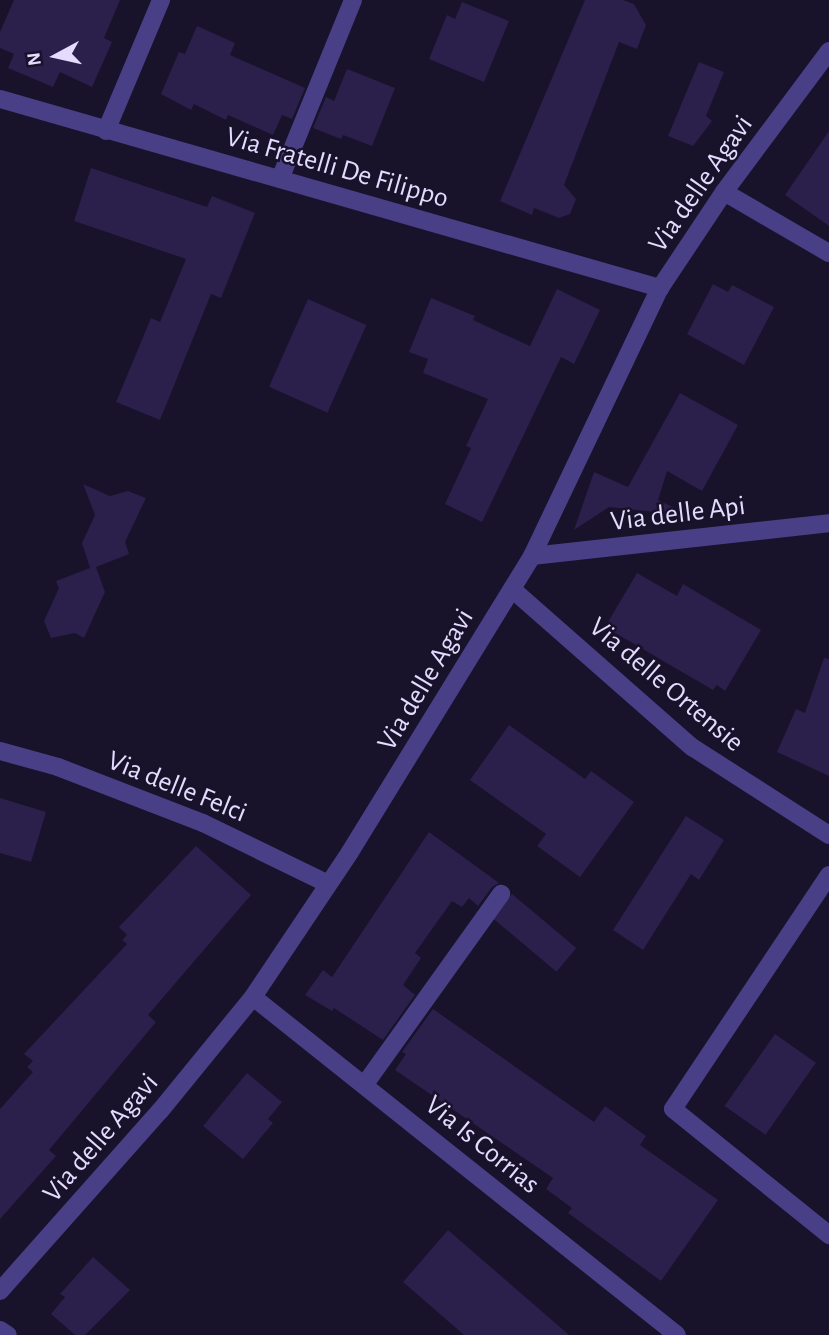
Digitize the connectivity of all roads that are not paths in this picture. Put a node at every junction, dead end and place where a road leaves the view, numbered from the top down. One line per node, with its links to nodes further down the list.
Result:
1 (161, 0): 5 (street)
2 (353, 0): 6 (street)
3 (829, 51): 7 (street, Via delle Agavi)
4 (0, 99): 5 (street, Via Fratelli De Filippo)
5 (106, 131): 6 (street, Via Fratelli De Filippo)
6 (280, 179): 9 (street, Via Fratelli De Filippo)
7 (724, 192): 8 (street); 9 (street, Via delle Agavi)
8 (829, 253)
9 (660, 288): 11 (street, Via delle Agavi)
10 (829, 523): 11 (street, Via delle Api)
11 (532, 556): 12 (street, Via delle Agavi)
12 (512, 589): 14 (street, Via delle Ortensie); 16 (street, Via delle Agavi)
13 (0, 751): 16 (street, Via delle Felci)
14 (829, 835)
15 (829, 875): 20 (street)
16 (328, 884): 18 (street, Via delle Agavi)
17 (500, 894): 19 (street)
18 (253, 997): 19 (street, Via Is Corrias); 21 (street, Via delle Agavi)
19 (365, 1084): 24 (street, Via Is Corrias)
20 (829, 1235)
21 (0, 1291)
22 (0, 1330): 23 (street)
23 (8, 1335)
24 (677, 1335)

